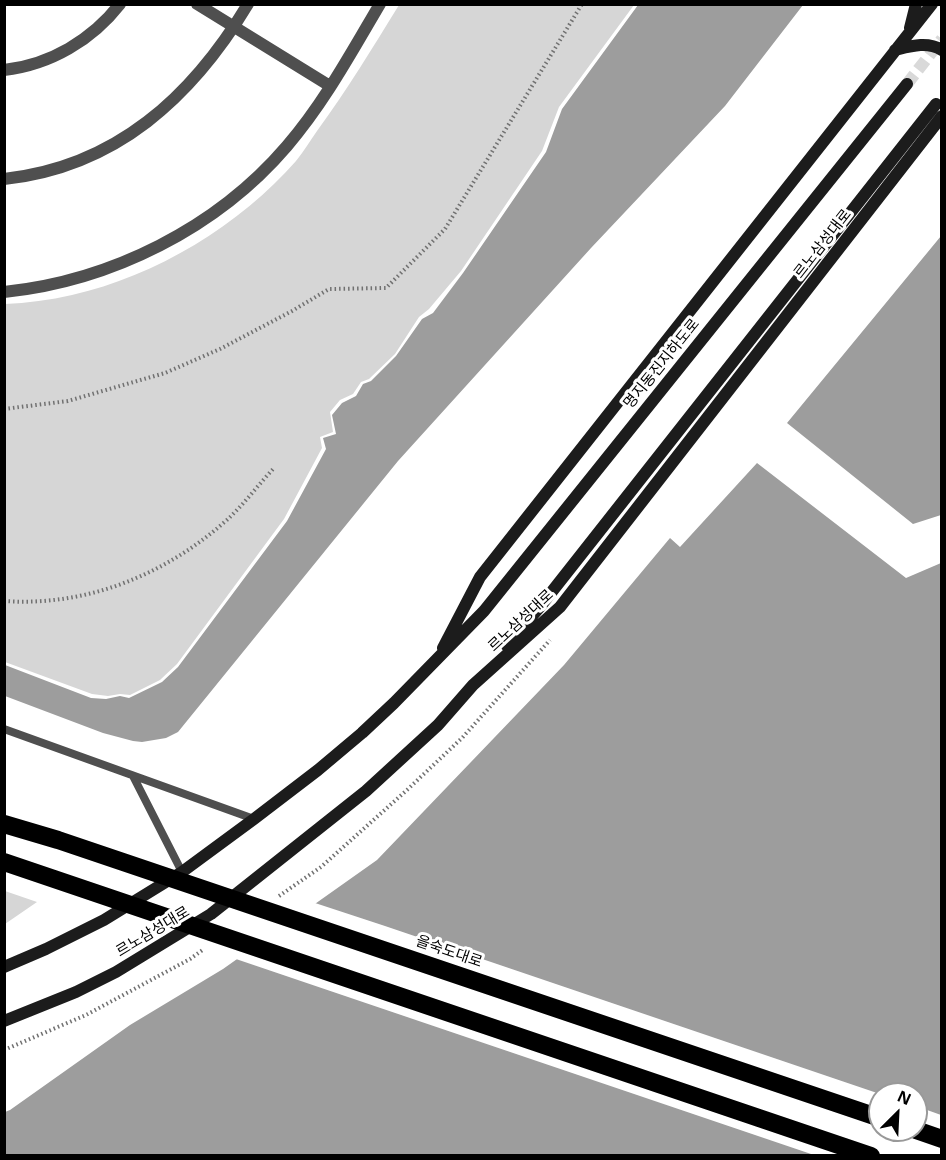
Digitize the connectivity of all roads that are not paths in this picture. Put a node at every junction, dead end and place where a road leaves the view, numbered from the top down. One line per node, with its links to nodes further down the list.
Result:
1 (120, 4): 11 (street)
2 (197, 4): 7 (street)
3 (248, 4): 7 (street)
4 (380, 4): 13 (street)
5 (916, 4): 8 (main road)
6 (932, 4): 8 (main road)
7 (234, 27): 13 (street); 15 (street)
8 (909, 32): 9 (main road)
9 (896, 50): 10 (main road); 17 (main road)
10 (942, 50)
11 (4, 70)
12 (907, 84): 17 (main road, 명지동진지하도로)
13 (330, 86): 16 (street)
14 (939, 110): 25 (main road, 르노삼성대로)
15 (4, 179)
16 (4, 292)
17 (437, 659): 20 (main road)
18 (4, 729): 19 (lane)
19 (133, 776): 20 (lane); 23 (lane)
20 (254, 819): 23 (main road)
21 (4, 824): 26 (highway, 을숙도대로)
22 (4, 862): 27 (highway)
23 (182, 872): 24 (main road)
24 (4, 967)
25 (4, 1021)
26 (868, 1114)
27 (871, 1155)

